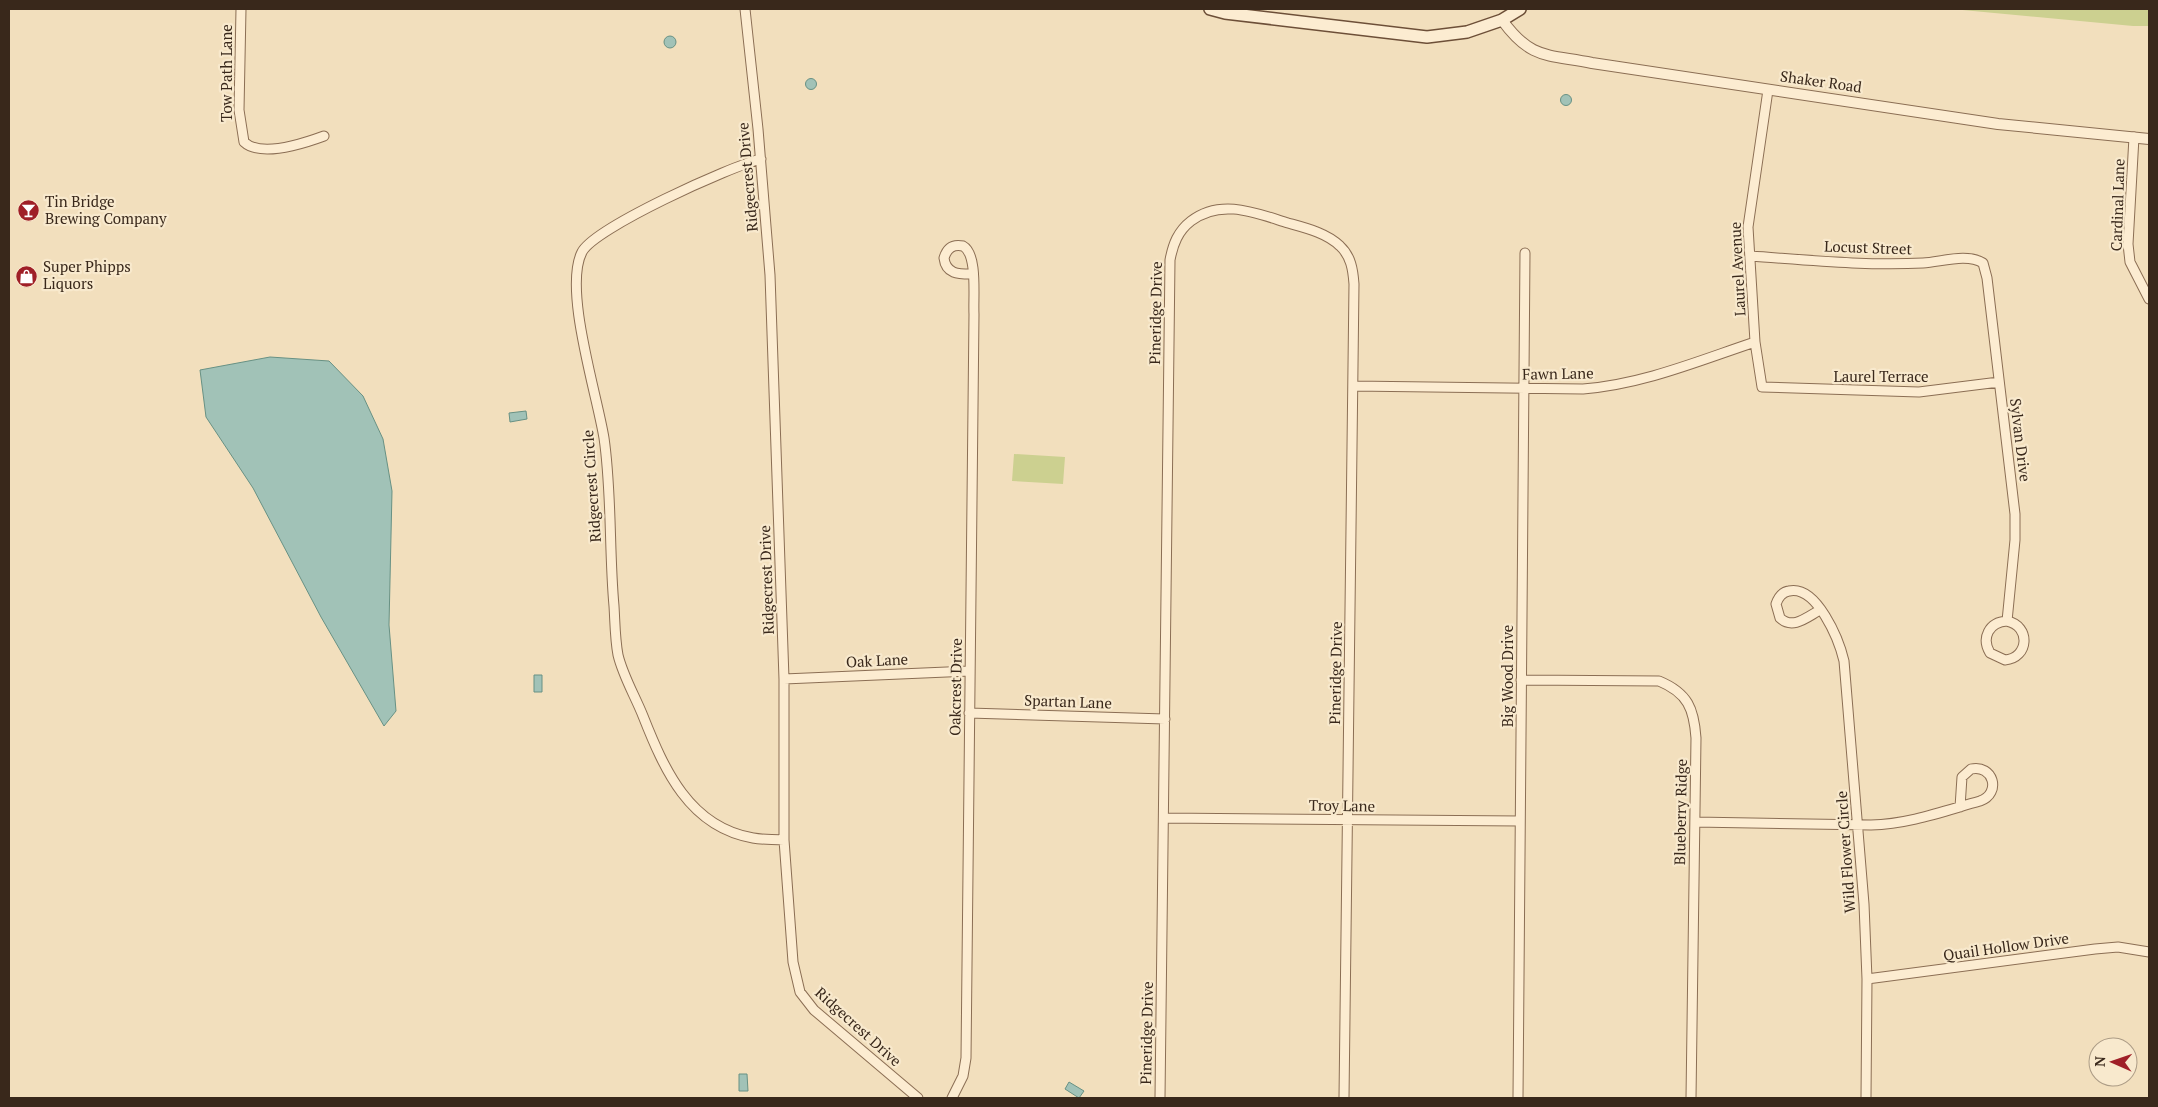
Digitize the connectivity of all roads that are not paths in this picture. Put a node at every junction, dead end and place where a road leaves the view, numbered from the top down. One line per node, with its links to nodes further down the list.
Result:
1 (241, 9): 7 (street, Tow Path Lane)
2 (745, 9): 10 (street, Ridgecrest Drive)
3 (1210, 9): 5 (main road)
4 (1520, 9): 5 (main road)
5 (1502, 20): 6 (street, Shaker Road)
6 (1768, 90): 8 (street, Shaker Road); 12 (street, Laurel Avenue)
7 (324, 136)
8 (2134, 137): 9 (street, Shaker Road); 15 (street, Cardinal Lane)
9 (2149, 139)
10 (760, 159): 24 (street, Ridgecrest Drive); 34 (street, Ridgecrest Circle)
11 (1525, 253): 20 (street, Big Wood Drive)
12 (1751, 256): 13 (street, Locust Street); 16 (street, Laurel Avenue)
13 (1983, 263): 17 (street, Sylvan Drive)
14 (973, 274): 23 (street, Oakcrest Drive)
15 (2149, 299)
16 (1755, 342): 19 (street, Laurel Avenue); 20 (street, Fawn Lane)
17 (1999, 382): 19 (street, Laurel Terrace); 22 (street, Sylvan Drive)
18 (1353, 386): 20 (street, Fawn Lane); 27 (street, Pineridge Drive); 30 (street, Pineridge Drive)
19 (1762, 387)
20 (1524, 388): 25 (street, Big Wood Drive)
21 (1820, 610): 21 (street, Wild Flower Circle); 33 (street, Wild Flower Circle)
22 (2007, 621): 22 (street)
23 (970, 671): 24 (street, Oak Lane); 26 (street, Oakcrest Drive)
24 (784, 679): 34 (street, Ridgecrest Drive)
25 (1522, 680): 31 (street, Big Wood Drive); 32 (street, Blueberry Ridge)
26 (969, 713): 27 (street, Spartan Lane); 38 (street, Oakcrest Drive)
27 (1165, 719): 29 (street, Pineridge Drive)
28 (1960, 807): 28 (street); 33 (street)
29 (1164, 818): 30 (street, Troy Lane); 39 (street, Pineridge Drive)
30 (1348, 820): 31 (street, Troy Lane); 40 (street, Pineridge Drive)
31 (1520, 822): 41 (street, Big Wood Drive)
32 (1695, 822): 33 (street); 42 (street, Blueberry Ridge)
33 (1858, 825): 36 (street, Wild Flower Circle)
34 (784, 840): 37 (street, Ridgecrest Drive)
35 (2149, 952): 36 (street, Quail Hollow Drive)
36 (1867, 980): 43 (street, Wild Flower Circle)
37 (918, 1098)
38 (952, 1098)
39 (1160, 1098)
40 (1344, 1098)
41 (1518, 1098)
42 (1691, 1098)
43 (1866, 1098)

